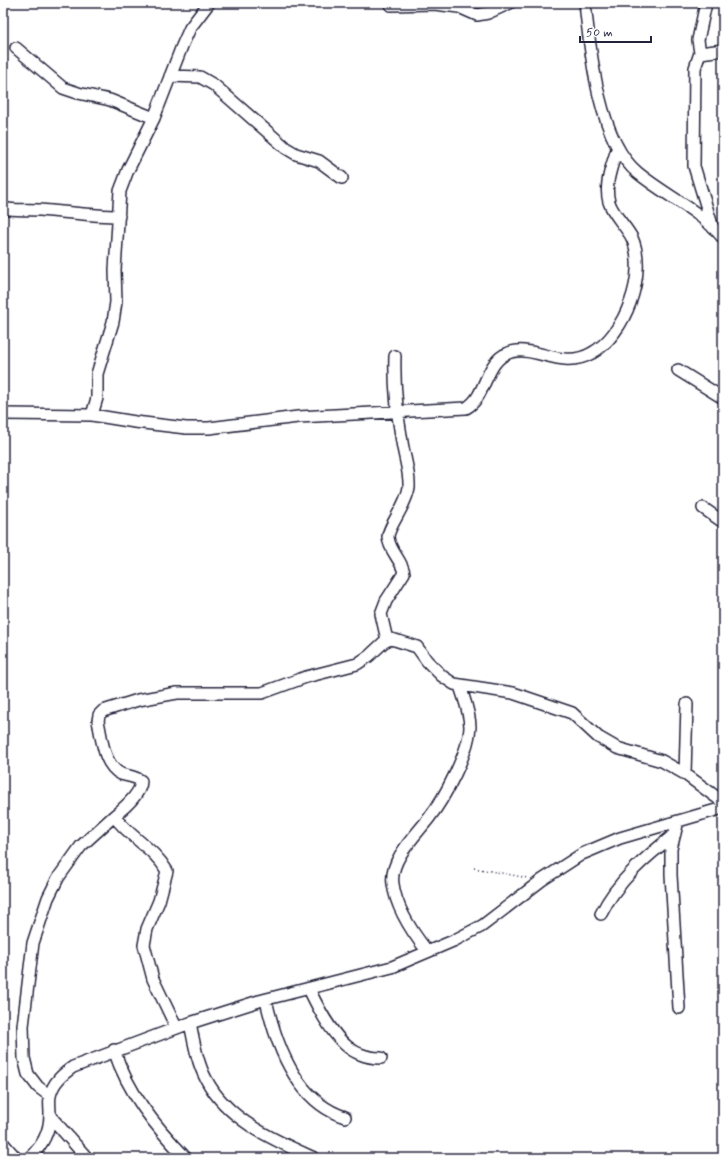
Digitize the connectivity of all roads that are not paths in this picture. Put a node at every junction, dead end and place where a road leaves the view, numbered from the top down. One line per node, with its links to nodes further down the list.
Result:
1 (209, 3): 9 (street)
2 (510, 3): 5 (street)
3 (584, 3): 11 (street)
4 (706, 3): 8 (street)
5 (391, 5)
6 (16, 48): 10 (street)
7 (723, 50): 8 (street)
8 (700, 53): 15 (street)
9 (170, 76): 10 (street); 12 (street)
10 (154, 118): 14 (street)
11 (617, 149): 15 (street); 20 (street)
12 (342, 178)
13 (3, 208): 14 (street)
14 (119, 216): 22 (street)
15 (713, 228): 16 (street)
16 (723, 238)
17 (396, 356): 20 (street)
18 (678, 370): 19 (street)
19 (723, 398)
20 (397, 412): 22 (street); 25 (street)
21 (3, 414): 22 (street)
22 (92, 415)
23 (703, 508): 24 (street)
24 (723, 522)
25 (387, 640): 26 (street); 31 (street)
26 (460, 686): 28 (street); 35 (street)
27 (687, 704): 28 (street)
28 (685, 774): 29 (street)
29 (723, 802)
30 (723, 808): 32 (street)
31 (114, 816): 40 (street); 43 (street)
32 (678, 821): 33 (street); 35 (street)
33 (675, 834): 34 (street); 38 (street)
34 (601, 914)
35 (427, 951): 36 (street)
36 (309, 989): 37 (street); 42 (street)
37 (266, 1000): 39 (street); 45 (street)
38 (679, 1008)
39 (190, 1023): 40 (street); 51 (street)
40 (176, 1027): 41 (street)
41 (114, 1050): 43 (street); 50 (street)
42 (381, 1058)
43 (50, 1096): 44 (street)
44 (50, 1116): 48 (street); 49 (street)
45 (345, 1117)
46 (3, 1143): 47 (street)
47 (16, 1158)
48 (29, 1158)
49 (87, 1158)
50 (186, 1158)
51 (314, 1158)

